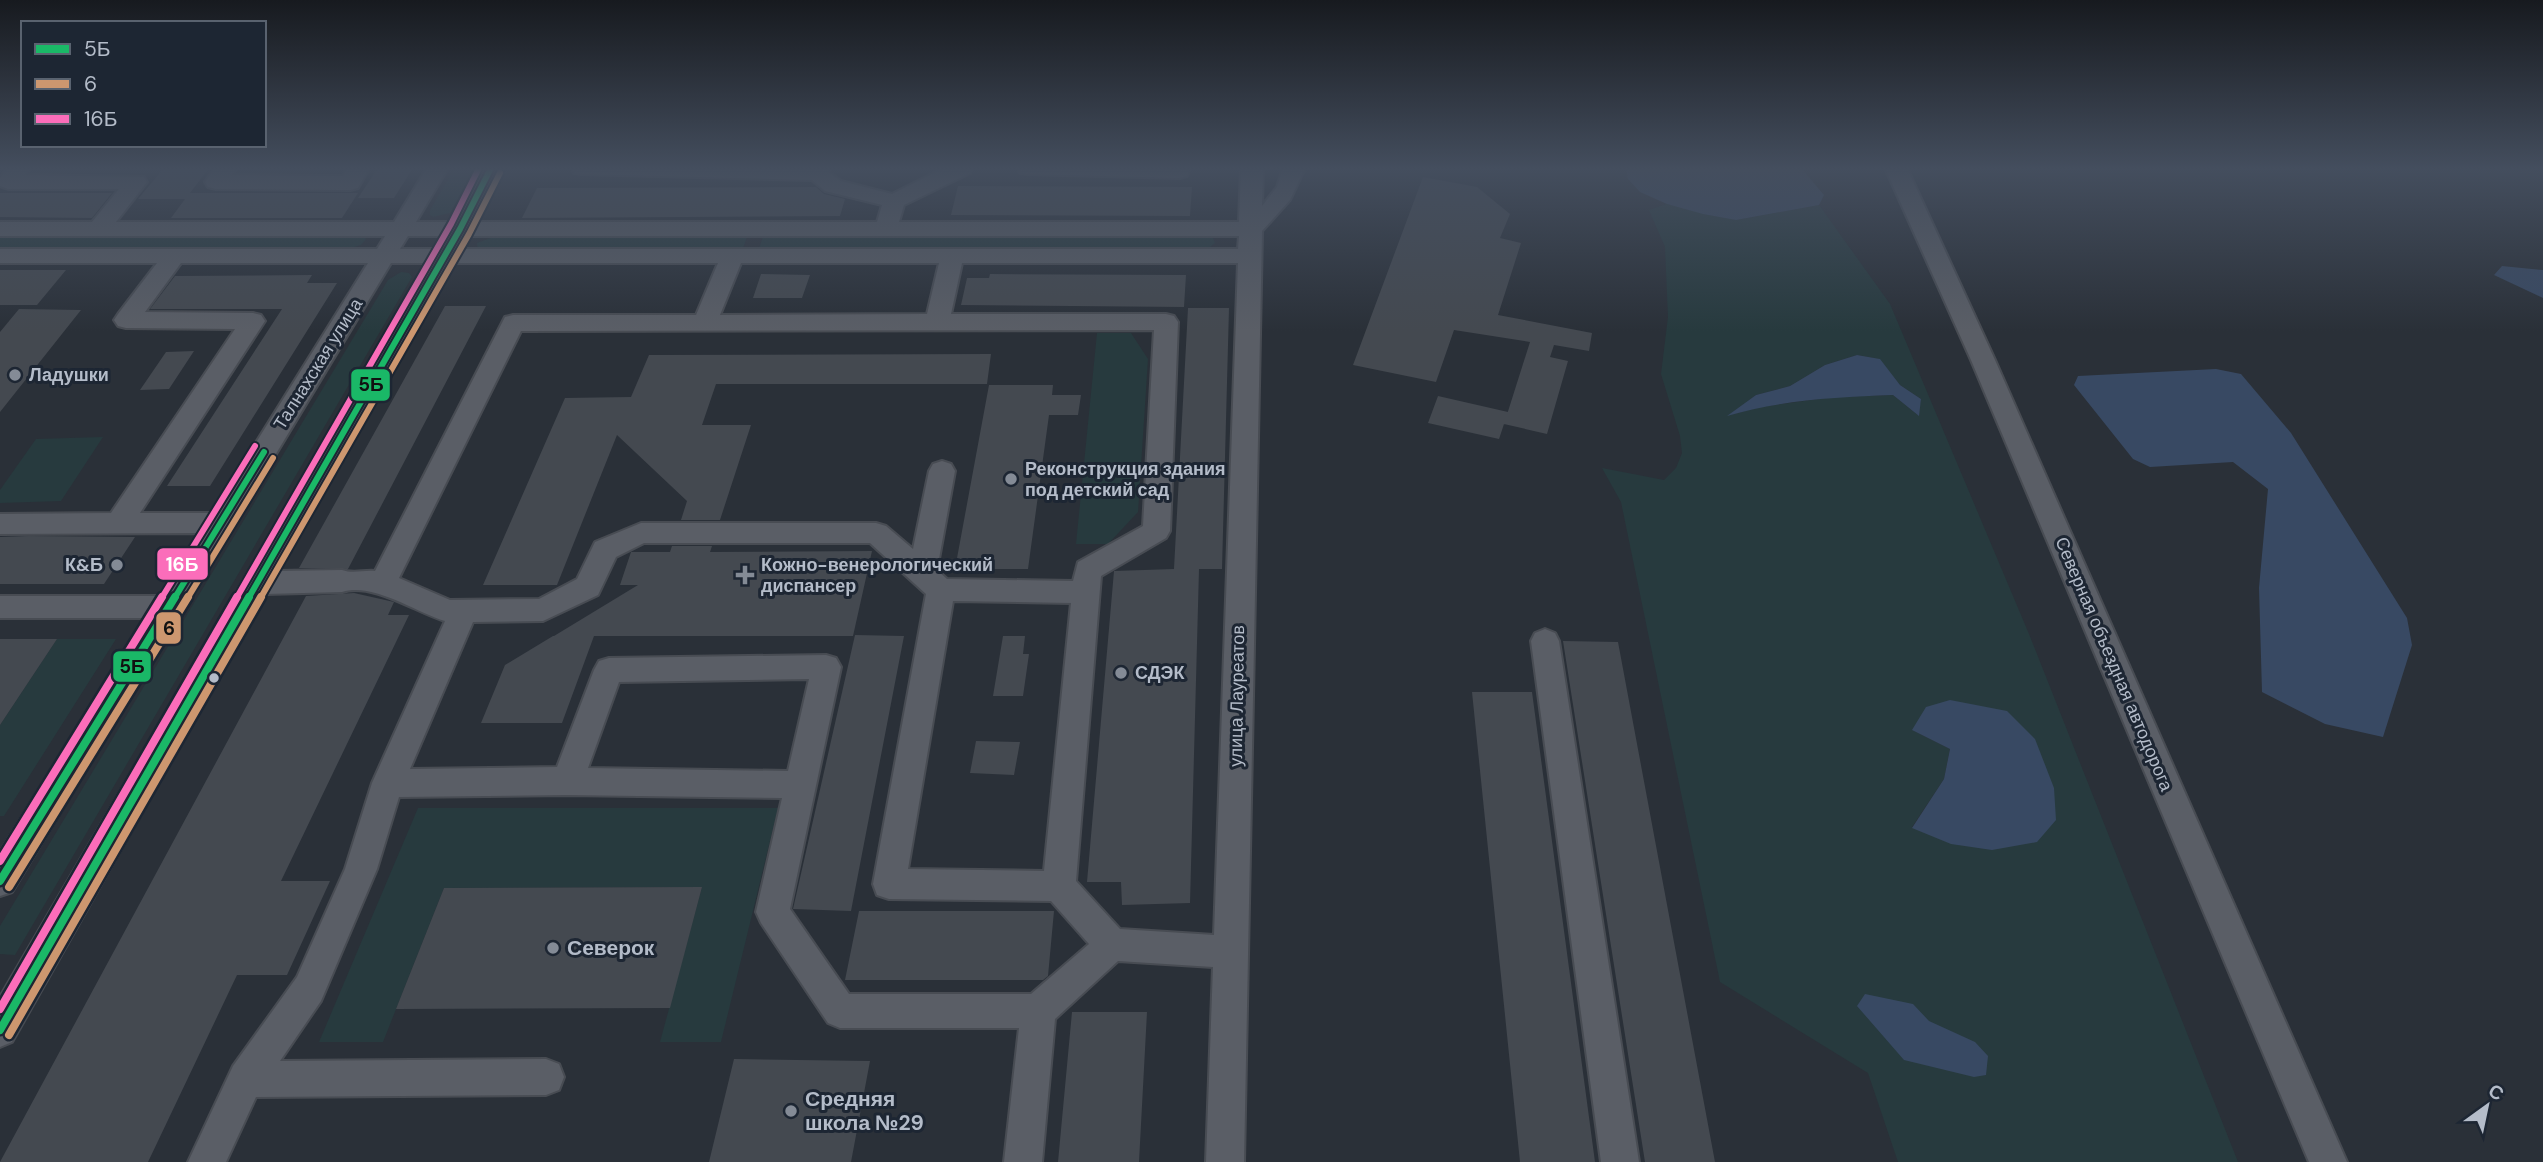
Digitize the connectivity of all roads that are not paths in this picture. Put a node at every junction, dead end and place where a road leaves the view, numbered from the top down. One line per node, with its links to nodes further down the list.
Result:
1 (103, 222): 9 (street)
2 (406, 222): 11 (street, Талнахская улица)
3 (463, 222): 10 (street)
4 (888, 222): 12 (street)
5 (1250, 222): 13 (street, улица Лауреатов)
6 (1264, 222): 13 (street)
7 (1920, 222): 49 (street, Северная объездная автодорога)
8 (0, 229): 9 (street)
9 (98, 229): 11 (street)
10 (460, 229): 11 (street); 12 (street); 17 (street)
11 (401, 230): 16 (street, Талнахская улица)
12 (886, 230): 13 (street)
13 (1249, 242): 19 (street); 40 (street, улица Лауреатов)
14 (0, 256): 15 (street)
15 (175, 256): 16 (street); 23 (street)
16 (384, 256): 17 (street); 24 (street, Талнахская улица)
17 (445, 256): 18 (street); 28 (street)
18 (733, 256): 19 (street); 20 (street)
19 (952, 256): 21 (street)
20 (705, 322): 21 (street); 26 (street)
21 (937, 322): 29 (street)
22 (942, 471): 27 (street)
23 (119, 523): 24 (street); 25 (street)
24 (220, 523): 31 (street, Талнахская улица)
25 (0, 524)
26 (362, 582): 28 (street); 32 (street)
27 (931, 582): 29 (street); 32 (street); 38 (street)
28 (257, 583): 42 (street)
29 (1086, 592): 38 (street)
30 (0, 607): 31 (street)
31 (169, 607): 37 (street, Талнахская улица)
32 (464, 611): 35 (street)
33 (1545, 640): 48 (street)
34 (567, 781): 35 (street); 36 (street); 36 (street)
35 (388, 783): 44 (street)
36 (800, 785): 41 (street)
37 (0, 881)
38 (1059, 886): 39 (street)
39 (1112, 946): 40 (street); 41 (street)
40 (1230, 952): 47 (street, улица Лауреатов)
41 (1038, 1011): 46 (street)
42 (0, 1030)
43 (546, 1077): 44 (street)
44 (246, 1080): 45 (street)
45 (207, 1162)
46 (1023, 1162)
47 (1225, 1162)
48 (1620, 1162)
49 (2328, 1162)

